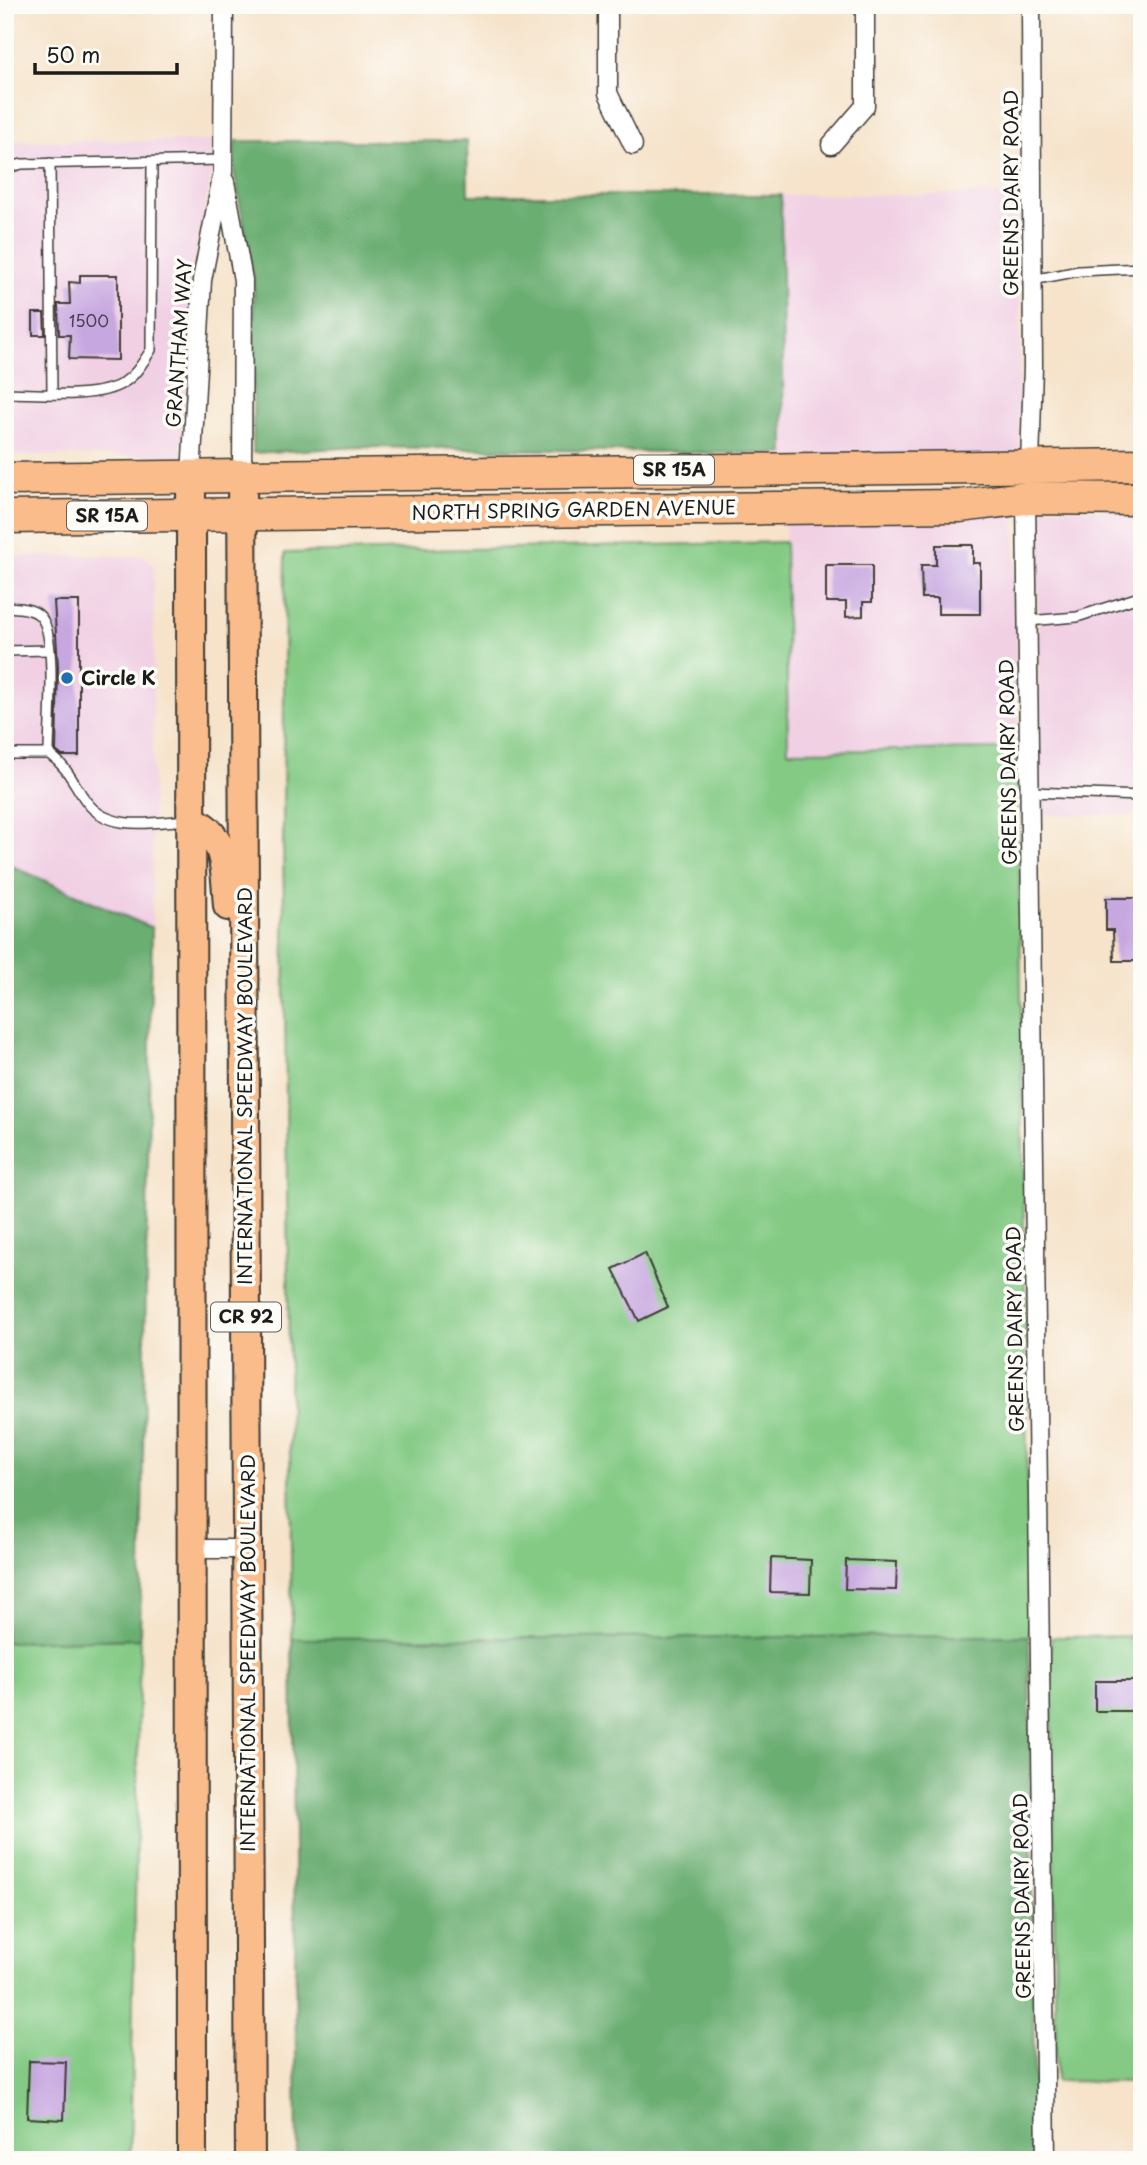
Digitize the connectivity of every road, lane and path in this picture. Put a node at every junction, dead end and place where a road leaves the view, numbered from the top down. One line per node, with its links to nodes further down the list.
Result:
1 (224, 5): 9 (street, GRANTHAM WAY)
2 (608, 5): 5 (street)
3 (865, 5): 6 (street)
4 (1031, 5): 12 (street, GREENS DAIRY ROAD)
5 (634, 145)
6 (831, 145)
7 (152, 162): 8 (lane); 9 (lane); 14 (lane)
8 (50, 163): 10 (lane); 14 (lane)
9 (224, 166): 18 (street, GRANTHAM WAY); 19 (street, GRANTHAM WAY)
10 (5, 176)
11 (1142, 268): 12 (lane)
12 (1032, 280): 16 (street, GREENS DAIRY ROAD)
13 (5, 393): 14 (lane)
14 (52, 393)
15 (1105, 465): 16 (highway, NORTH SPRING GARDEN AVENUE / SR 15A); 17 (highway, NORTH SPRING GARDEN AVENUE / SR 15A); 21 (highway)
16 (1030, 466): 18 (highway, NORTH SPRING GARDEN AVENUE / SR 15A); 23 (highway)
17 (1142, 466)
18 (242, 475): 19 (highway, NORTH SPRING GARDEN AVENUE / SR 15A); 24 (main road, INTERNATIONAL SPEEDWAY BOULEVARD / CR 92)
19 (191, 476): 20 (highway, NORTH SPRING GARDEN AVENUE / SR 15A); 25 (main road, CR 92)
20 (5, 479)
21 (1026, 498): 22 (highway, NORTH SPRING GARDEN AVENUE / SR 15A); 23 (highway, NORTH SPRING GARDEN AVENUE / SR 15A); 29 (street, GREENS DAIRY ROAD)
22 (1142, 499)
23 (960, 506): 24 (highway, NORTH SPRING GARDEN AVENUE / SR 15A)
24 (242, 513): 25 (highway, NORTH SPRING GARDEN AVENUE / SR 15A); 37 (main road, INTERNATIONAL SPEEDWAY BOULEVARD / CR 92)
25 (191, 514): 26 (highway, NORTH SPRING GARDEN AVENUE / SR 15A); 36 (main road, CR 92)
26 (5, 517)
27 (1142, 596): 29 (lane)
28 (5, 607): 30 (lane)
29 (1028, 621): 34 (street, GREENS DAIRY ROAD)
30 (49, 650): 31 (lane); 33 (lane)
31 (5, 651)
32 (5, 754): 33 (lane)
33 (49, 754): 36 (lane)
34 (1030, 792): 35 (lane); 42 (street, GREENS DAIRY ROAD)
35 (1142, 796)
36 (191, 820): 37 (main road); 38 (main road, CR 92)
37 (245, 1104): 39 (main road, INTERNATIONAL SPEEDWAY BOULEVARD / CR 92)
38 (192, 1549): 39 (street); 40 (main road, CR 92)
39 (247, 1549): 41 (main road, INTERNATIONAL SPEEDWAY BOULEVARD / CR 92)
40 (192, 2160)
41 (250, 2160)
42 (1046, 2160)

